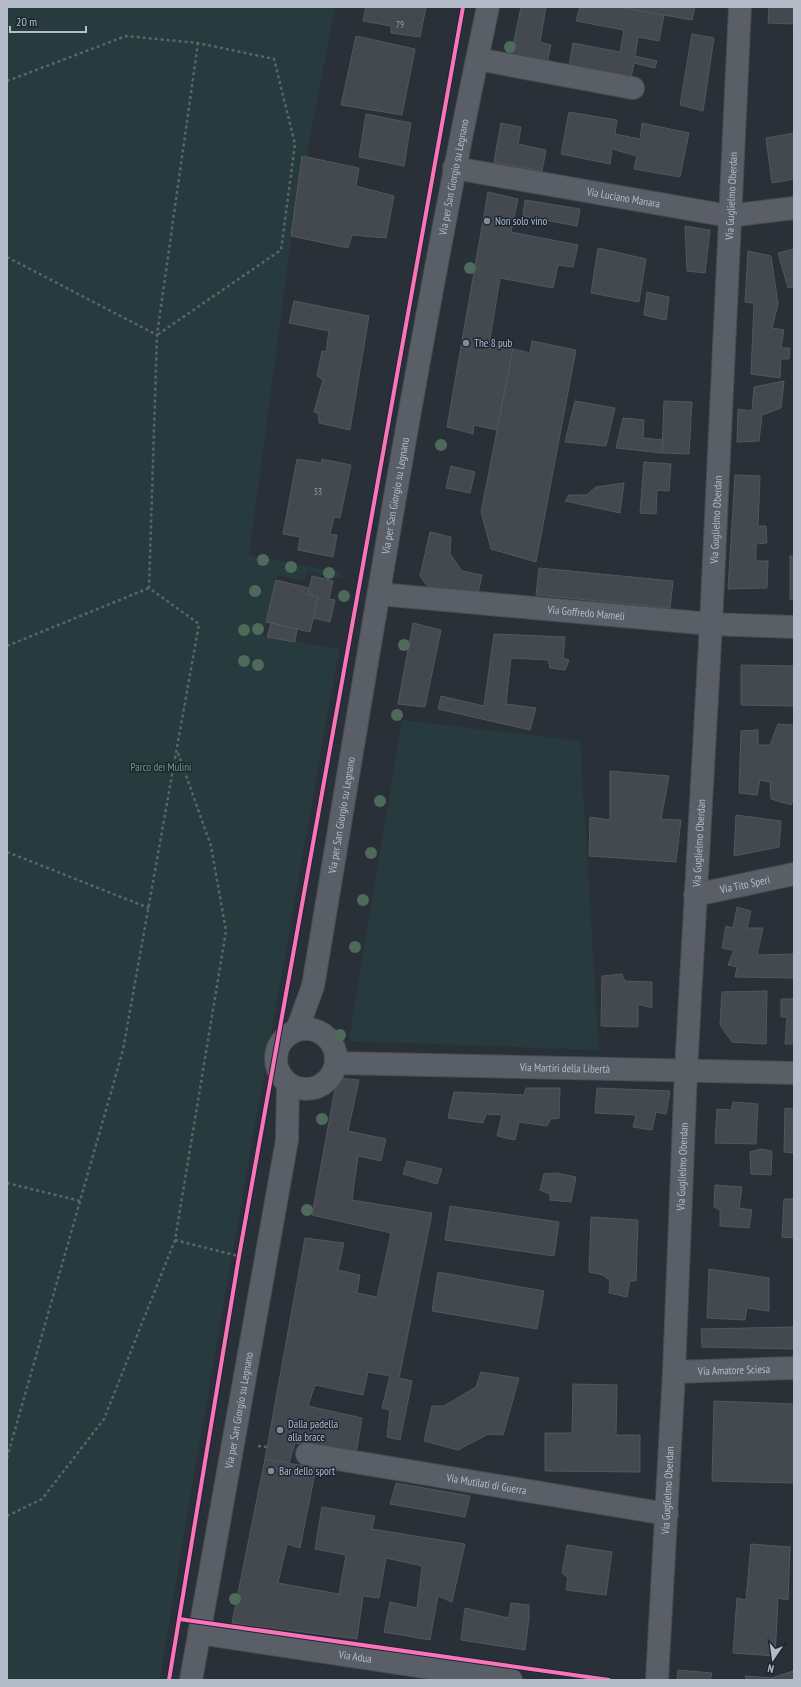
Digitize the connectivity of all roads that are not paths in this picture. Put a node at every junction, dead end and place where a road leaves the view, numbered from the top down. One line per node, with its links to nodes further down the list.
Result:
1 (488, 7): 3 (street, Via per San Giorgio su Legnano)
2 (740, 7): 7 (street, Via Guglielmo Oberdan)
3 (477, 59): 4 (street); 5 (street, Via per San Giorgio su Legnano)
4 (633, 88)
5 (454, 168): 7 (street, Via Luciano Manara); 8 (street, Via per San Giorgio su Legnano)
6 (794, 208): 7 (street, Via Luciano Manara)
7 (730, 216): 9 (street, Via Guglielmo Oberdan)
8 (379, 594): 9 (street, Via Goffredo Mameli); 13 (street, Via per San Giorgio su Legnano)
9 (711, 624): 10 (street, Via Goffredo Mameli); 12 (street, Via Guglielmo Oberdan)
10 (794, 627)
11 (794, 874): 12 (street, Via Tito Speri)
12 (695, 895): 15 (street, Via Guglielmo Oberdan)
13 (307, 1030): 14 (street); 17 (street)
14 (337, 1063): 15 (street, Via Martiri della Libertà); 17 (street)
15 (686, 1070): 16 (street, Via Martiri della Libertà); 19 (street, Via Guglielmo Oberdan)
16 (794, 1073)
17 (297, 1087): 22 (street, Via per San Giorgio su Legnano)
18 (794, 1368): 19 (street, Via Amatore Sciesa)
19 (674, 1372): 21 (street, Via Guglielmo Oberdan)
20 (307, 1454): 21 (street, Via Mutilati di Guerra)
21 (666, 1514): 25 (street, Via Guglielmo Oberdan)
22 (199, 1633): 23 (street, Via per San Giorgio su Legnano); 24 (street, Via Adua)
23 (192, 1680)
24 (511, 1680)
25 (657, 1680)

